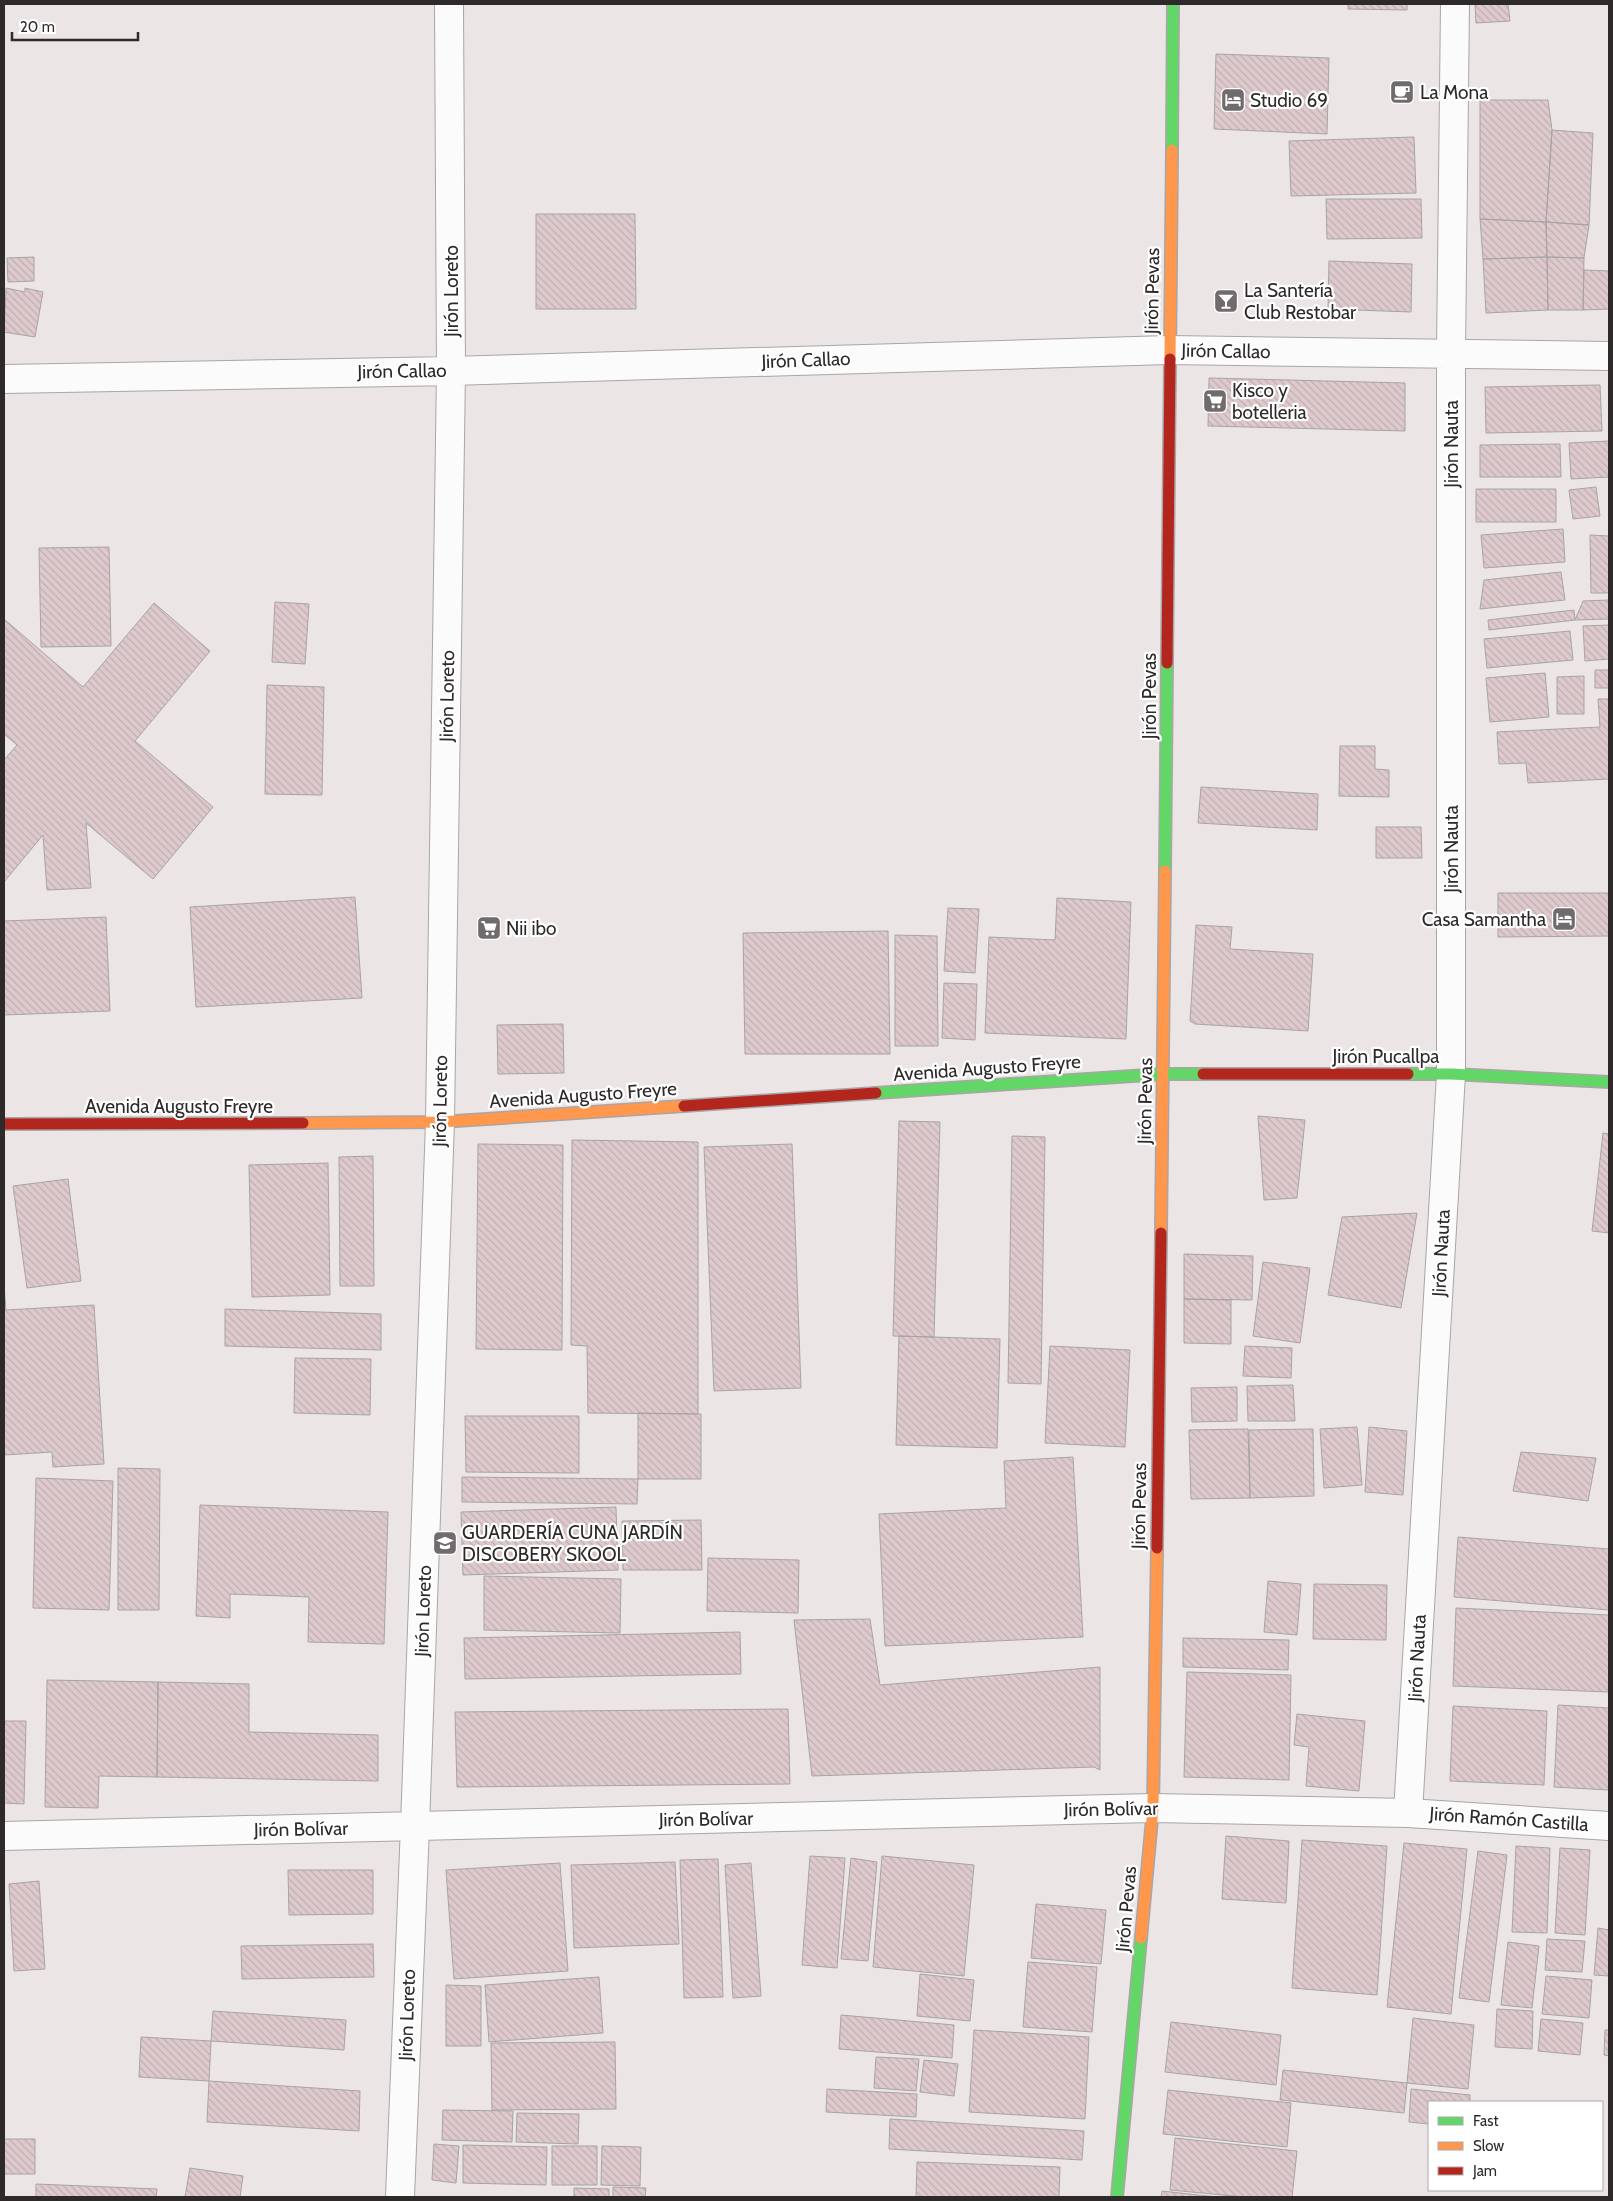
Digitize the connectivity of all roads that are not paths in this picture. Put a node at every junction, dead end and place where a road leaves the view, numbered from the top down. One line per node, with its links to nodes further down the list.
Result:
1 (449, 4): 7 (street, Jirón Loreto)
2 (1173, 4): 4 (street, Jirón Pevas)
3 (1455, 4): 5 (street, Jirón Nauta)
4 (1169, 350): 5 (street, Jirón Callao); 7 (street, Jirón Callao); 9 (street, Jirón Pevas)
5 (1451, 353): 6 (street, Jirón Callao); 10 (street, Jirón Nauta)
6 (1609, 356)
7 (452, 371): 8 (street, Jirón Callao); 12 (street, Jirón Loreto)
8 (4, 379)
9 (1163, 1074): 10 (street, Jirón Pucallpa); 12 (street, Avenida Augusto Freyre); 14 (street, Jirón Pevas)
10 (1451, 1074): 11 (street, Jirón Pucallpa); 15 (street, Jirón Nauta)
11 (1609, 1082)
12 (440, 1122): 13 (street, Avenida Augusto Freyre); 16 (street, Jirón Loreto)
13 (4, 1124)
14 (1153, 1808): 15 (street, Jirón Bolívar); 16 (street, Jirón Bolívar); 20 (street, Jirón Pevas)
15 (1408, 1813): 17 (street, Jirón Ramón Castilla)
16 (415, 1826): 18 (street, Jirón Bolívar); 19 (street, Jirón Loreto)
17 (1609, 1826)
18 (4, 1836)
19 (400, 2197)
20 (1117, 2197)

